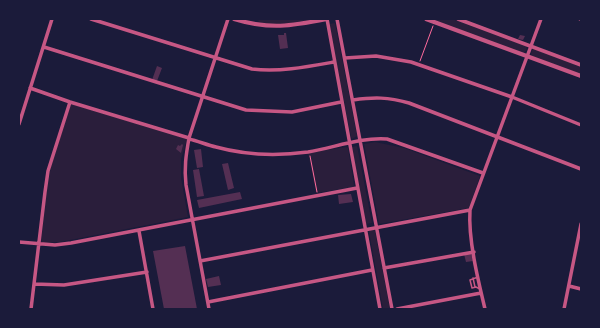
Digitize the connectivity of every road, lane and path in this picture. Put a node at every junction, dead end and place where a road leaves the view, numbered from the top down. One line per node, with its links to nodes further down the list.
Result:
1 (52, 19): 13 (street)
2 (90, 19): 15 (street)
3 (228, 19): 15 (street)
4 (234, 19): 10 (street)
5 (327, 19): 10 (street); 17 (street)
6 (337, 19): 16 (street)
7 (426, 19): 11 (street)
8 (458, 19): 12 (street)
9 (540, 19): 12 (street)
10 (255, 22)
11 (435, 22): 14 (street); 19 (path)
12 (530, 46): 14 (street); 18 (street)
13 (44, 47): 21 (street); 22 (street)
14 (527, 56): 20 (street); 23 (street)
15 (215, 58): 17 (street); 22 (street)
16 (345, 58): 19 (street); 24 (street)
17 (334, 62): 26 (street)
18 (581, 64)
19 (419, 65): 23 (street)
20 (581, 76)
21 (30, 88): 25 (street); 27 (street)
22 (203, 97): 26 (street); 30 (street)
23 (512, 97): 28 (street); 29 (street)
24 (353, 100): 29 (street); 31 (street)
25 (70, 102): 30 (street); 45 (street)
26 (341, 102): 32 (street)
27 (19, 124)
28 (581, 125)
29 (497, 137): 34 (street); 35 (street)
30 (189, 139): 33 (street); 39 (street)
31 (360, 141): 32 (street); 35 (street); 41 (street)
32 (349, 144): 33 (street); 36 (street)
33 (308, 152): 37 (path)
34 (581, 169)
35 (483, 174): 38 (street)
36 (357, 188): 37 (street); 42 (street)
37 (318, 195): 39 (street)
38 (470, 210): 41 (street); 46 (street)
39 (193, 220): 43 (street); 47 (street)
40 (581, 224): 53 (street)
41 (377, 229): 42 (street); 48 (street)
42 (365, 230): 47 (street); 49 (street)
43 (139, 231): 45 (street); 50 (street)
44 (19, 242): 45 (street)
45 (38, 245): 52 (street)
46 (474, 252): 48 (street); 51 (street)
47 (200, 261): 59 (street)
48 (384, 268): 64 (street)
49 (372, 270): 59 (street); 63 (street)
50 (147, 272): 52 (street); 61 (street)
51 (476, 278): 54 (lane); 55 (lane); 57 (street)
52 (34, 284): 60 (street)
53 (569, 286): 56 (street); 67 (street)
54 (475, 287): 55 (lane); 57 (lane)
55 (472, 288): 58 (lane)
56 (581, 289)
57 (481, 291): 58 (street); 66 (street)
58 (472, 295): 65 (street)
59 (208, 302): 62 (street)
60 (31, 309)
61 (154, 309)
62 (209, 309)
63 (380, 309)
64 (392, 309)
65 (397, 309)
66 (485, 309)
67 (564, 309)

